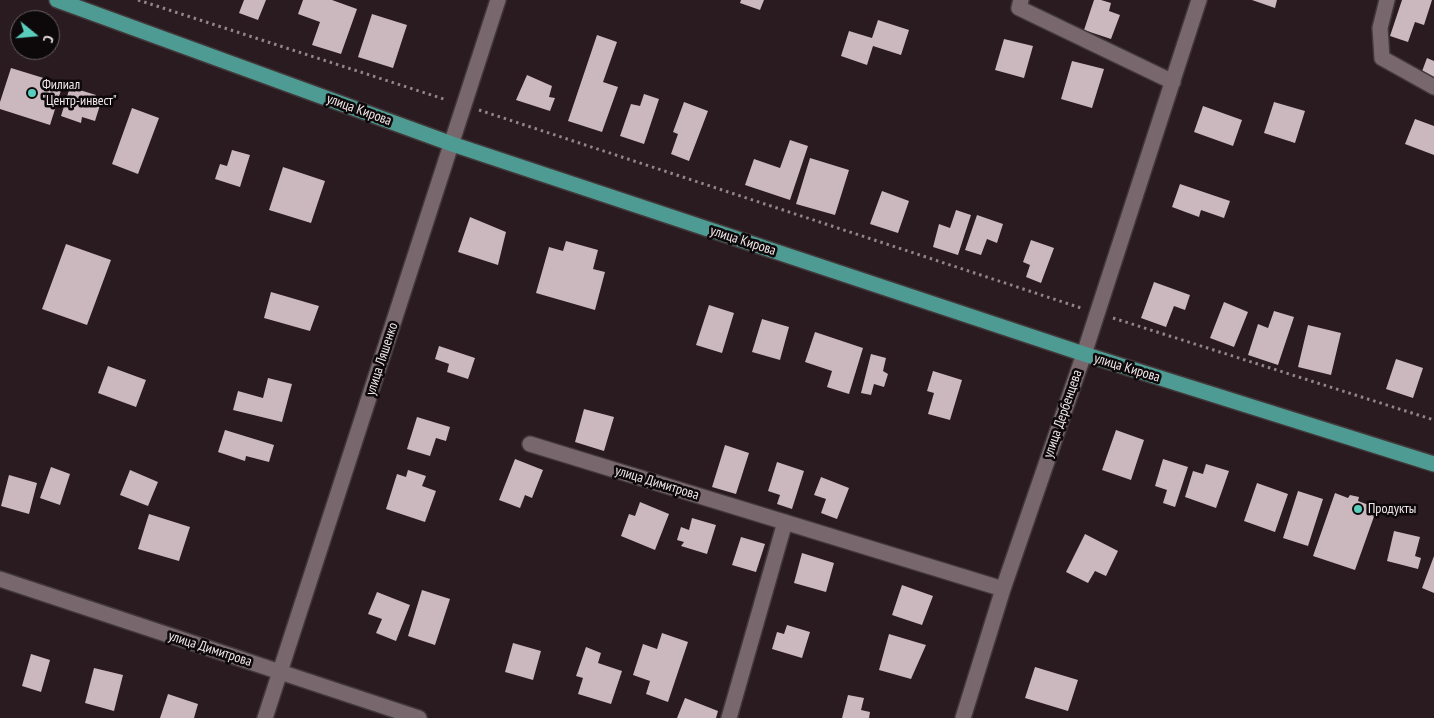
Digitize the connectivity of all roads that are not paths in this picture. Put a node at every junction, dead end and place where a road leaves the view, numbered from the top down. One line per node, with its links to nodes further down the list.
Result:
1 (58, 0): 8 (main road, улица Кирова)
2 (498, 0): 8 (street, улица Ляшенко)
3 (1021, 0): 6 (street)
4 (1200, 0): 6 (street, улица Дербенцева)
5 (1387, 0): 7 (street)
6 (1173, 82): 9 (street, улица Дербенцева)
7 (1434, 87)
8 (452, 144): 9 (main road, улица Кирова); 15 (street, улица Ляшенко)
9 (1084, 354): 11 (main road, улица Кирова); 14 (street, улица Дербенцева)
10 (530, 444): 12 (street, улица Димитрова)
11 (1434, 464)
12 (785, 522): 14 (street, улица Димитрова); 18 (street)
13 (0, 580): 15 (street, улица Димитрова)
14 (1003, 589): 19 (street, улица Дербенцева)
15 (281, 672): 16 (street, улица Ляшенко); 17 (street, улица Димитрова)
16 (265, 718)
17 (419, 718)
18 (729, 718)
19 (963, 718)

